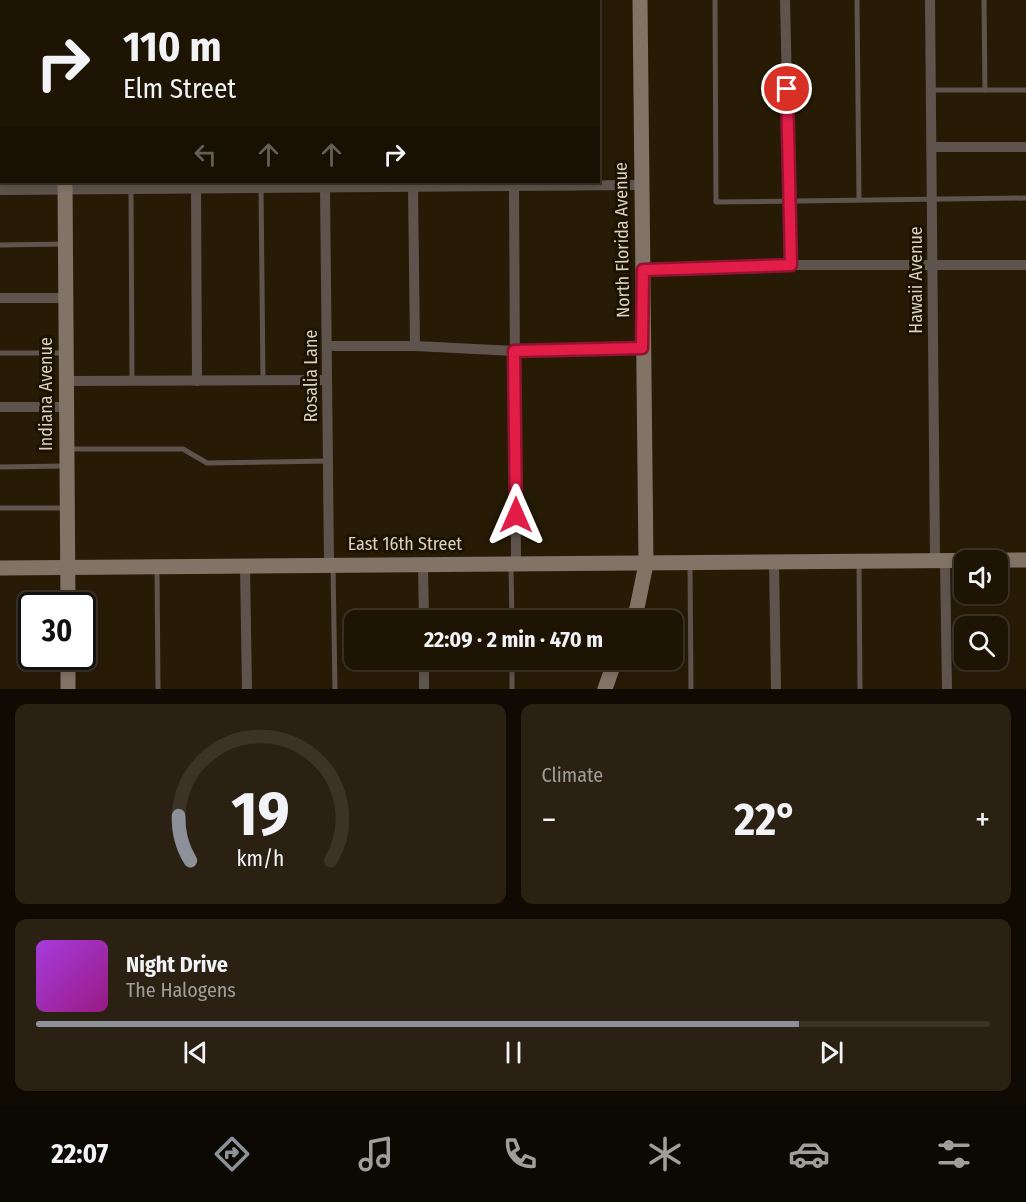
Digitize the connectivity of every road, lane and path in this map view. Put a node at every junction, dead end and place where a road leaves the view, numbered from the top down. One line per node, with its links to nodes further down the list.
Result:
1 (640, 0): 14 (street, North Florida Avenue)
2 (715, 0): 26 (lane)
3 (785, 0): 26 (street)
4 (857, 0): 25 (lane)
5 (930, 0): 7 (street, Hawaii Avenue)
6 (984, 0): 8 (lane)
7 (932, 90): 8 (lane); 10 (street, Hawaii Avenue)
8 (985, 90): 9 (lane)
9 (1026, 90)
10 (932, 147): 11 (street); 24 (street, Hawaii Avenue)
11 (1026, 147)
12 (528, 184): 14 (street); 16 (street)
13 (338, 185): 18 (street); 20 (street)
14 (641, 185): 32 (street, North Florida Avenue)
15 (65, 186): 17 (street); 21 (street); 27 (street, Indiana Avenue)
16 (514, 186): 18 (street); 38 (street)
17 (2, 187)
18 (413, 187): 36 (street)
19 (261, 188): 20 (street); 22 (street); 45 (lane)
20 (325, 188): 35 (street, Rosalia Lane)
21 (131, 189): 22 (street); 43 (lane)
22 (196, 189): 44 (street)
23 (1026, 198): 24 (lane)
24 (932, 199): 25 (lane); 29 (street, Hawaii Avenue)
25 (859, 200): 26 (lane)
26 (790, 201): 30 (street)
27 (65, 244): 28 (lane); 34 (street, Indiana Avenue)
28 (0, 245)
29 (932, 264): 30 (street); 31 (street); 54 (street, Hawaii Avenue)
30 (791, 265): 32 (street)
31 (1026, 265)
32 (643, 270): 37 (street, North Florida Avenue)
33 (0, 298): 34 (street)
34 (65, 298): 40 (street, Indiana Avenue)
35 (327, 346): 36 (street); 41 (street, Rosalia Lane)
36 (415, 346): 38 (street)
37 (642, 348): 38 (street); 62 (street, North Florida Avenue)
38 (514, 351): 58 (street)
39 (0, 353): 40 (lane)
40 (66, 353): 42 (street, Indiana Avenue)
41 (327, 380): 45 (street); 49 (street, Rosalia Lane)
42 (66, 381): 43 (street); 47 (street, Indiana Avenue)
43 (132, 381): 44 (street)
44 (197, 381): 45 (street)
45 (263, 381)
46 (0, 407): 47 (street)
47 (66, 407): 48 (street, Indiana Avenue)
48 (66, 449): 49 (lane); 50 (street, Indiana Avenue)
49 (328, 460): 60 (street, Rosalia Lane)
50 (66, 466): 51 (lane); 53 (street, Indiana Avenue)
51 (0, 467)
52 (0, 508): 53 (lane)
53 (67, 508): 64 (street, Indiana Avenue)
54 (940, 560): 55 (street, East 16th Street); 57 (street, East 16th Street); 85 (street, Hawaii Avenue)
55 (1026, 560)
56 (774, 561): 57 (street, East 16th Street); 59 (street, East 16th Street); 83 (street)
57 (859, 561): 84 (lane)
58 (514, 562): 61 (street, East 16th Street); 62 (street, East 16th Street); 69 (lane)
59 (690, 563): 62 (street, East 16th Street); 82 (lane)
60 (331, 564): 61 (street, East 16th Street); 63 (street, East 16th Street); 78 (lane)
61 (423, 564): 68 (street)
62 (646, 564): 70 (street, North Florida Avenue)
63 (245, 565): 65 (street, East 16th Street); 77 (street)
64 (67, 567): 65 (street, East 16th Street); 66 (street, East 16th Street); 67 (street, Indiana Avenue)
65 (157, 567): 76 (lane)
66 (0, 568)
67 (68, 592)
68 (424, 610)
69 (512, 610)
70 (636, 610)
71 (68, 670): 75 (street)
72 (424, 670): 79 (street)
73 (512, 670): 80 (lane)
74 (612, 670): 81 (street)
75 (68, 689)
76 (158, 689)
77 (247, 689)
78 (335, 689)
79 (424, 689)
80 (512, 689)
81 (605, 689)
82 (691, 689)
83 (776, 689)
84 (860, 689)
85 (947, 689)

